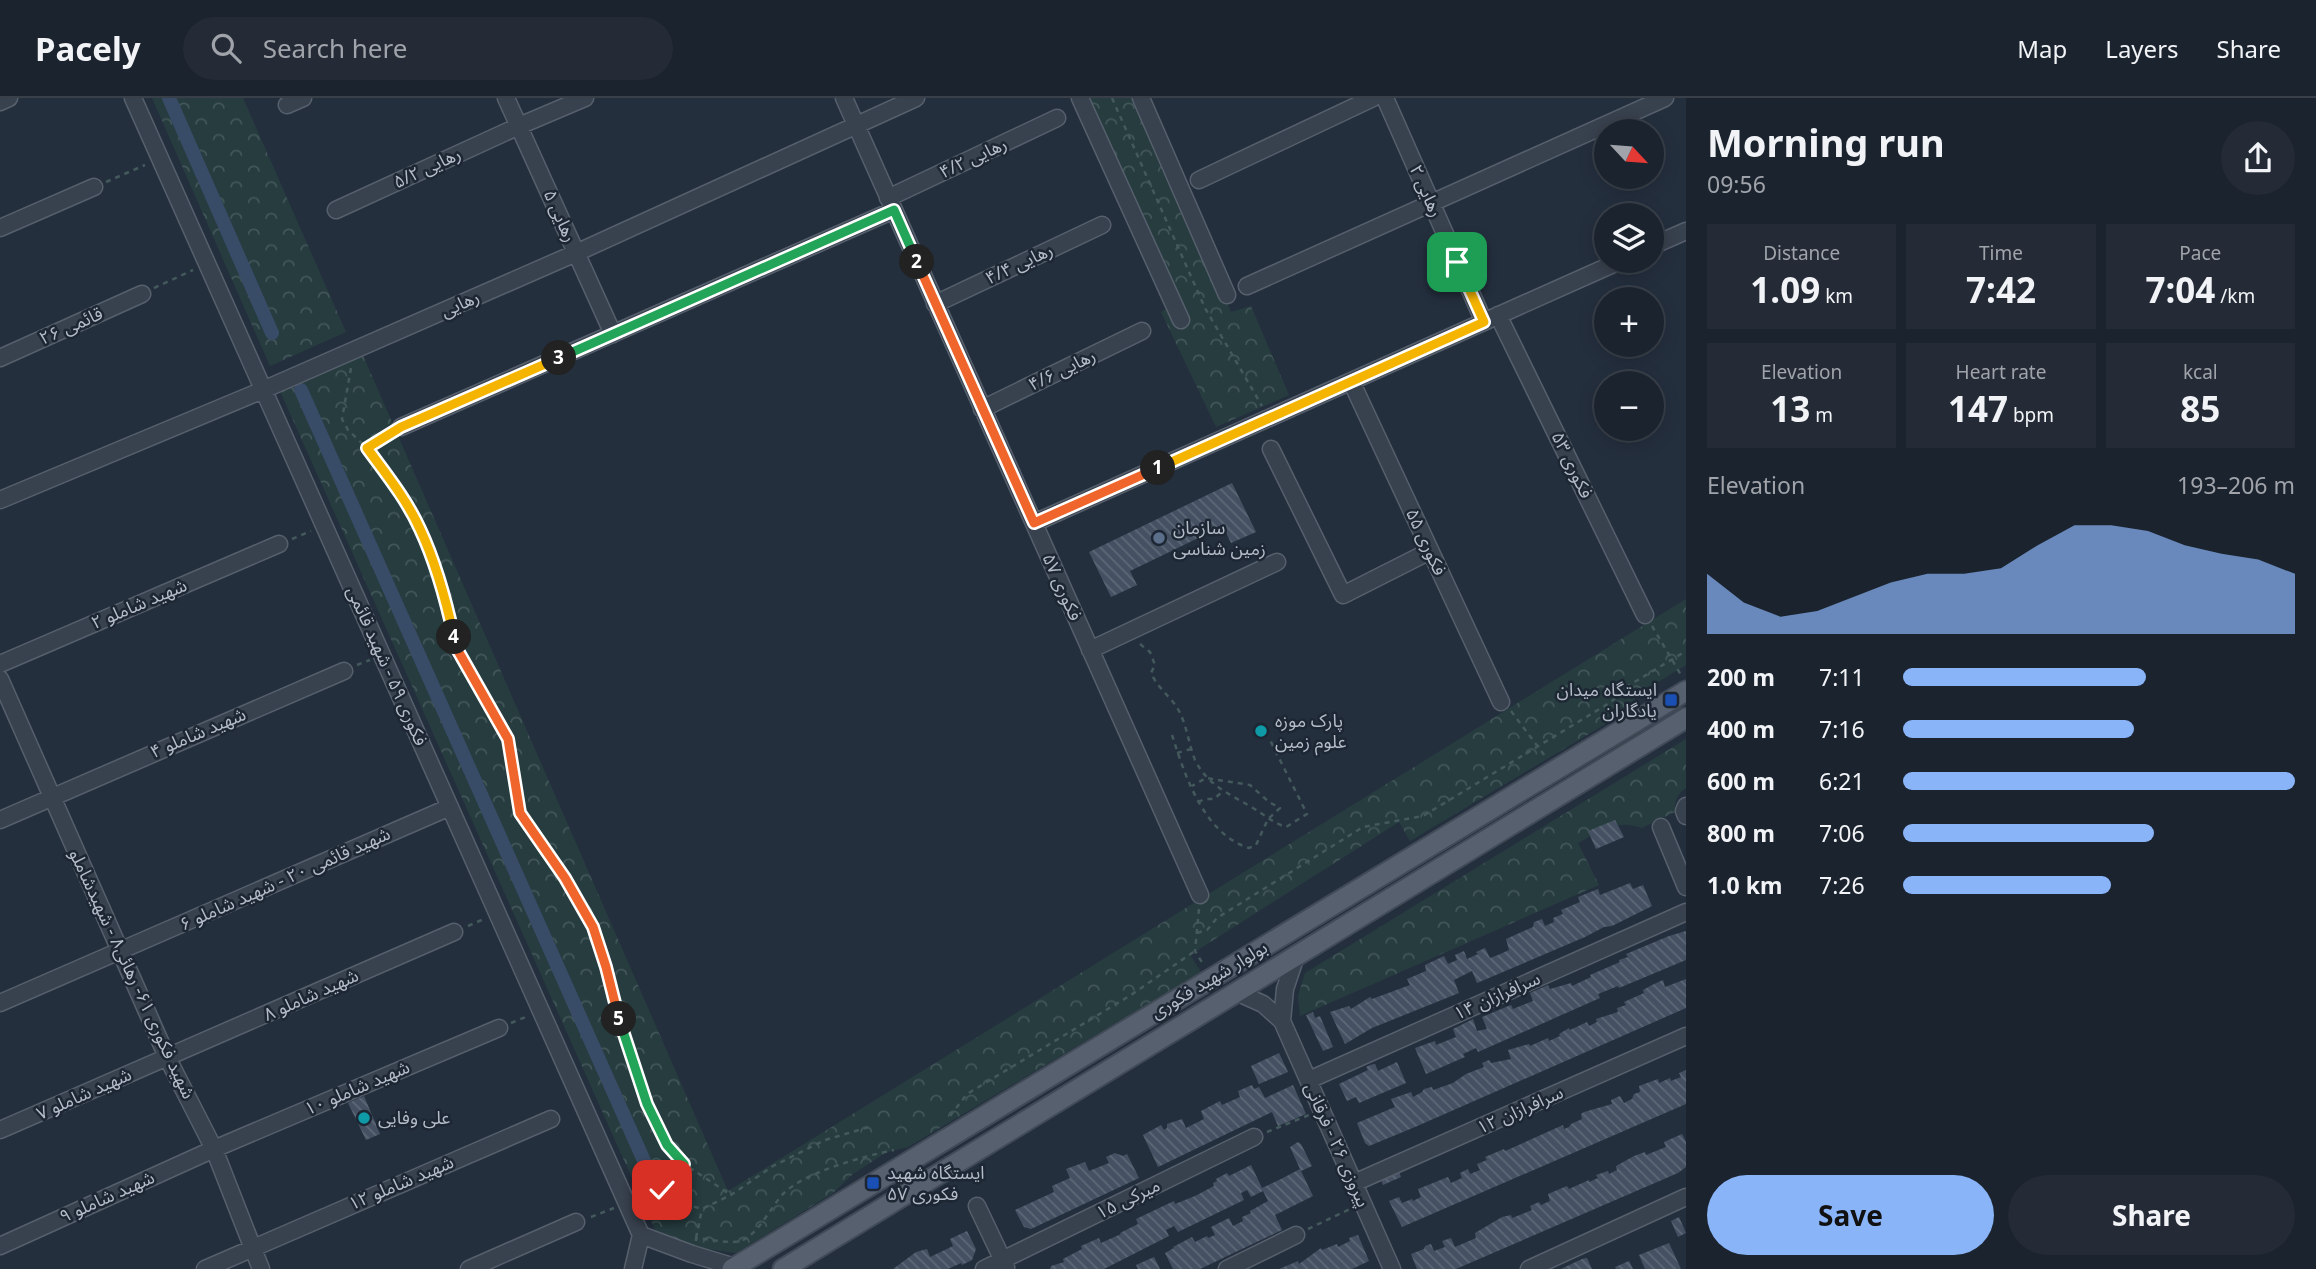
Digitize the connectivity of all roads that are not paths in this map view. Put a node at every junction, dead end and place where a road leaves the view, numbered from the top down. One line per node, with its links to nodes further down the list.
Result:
1 (9, 98): 13 (street)
2 (133, 98): 39 (street, فکوری ۵۹ - شهید قائمی)
3 (303, 98): 14 (street)
4 (506, 98): 16 (street, رهایی ۵)
5 (585, 98): 16 (street, رهایی ۵/۲)
6 (844, 98): 17 (street, فکوری ۵۷)
7 (916, 98): 17 (street, رهایی)
8 (1080, 98): 34 (street)
9 (1141, 98): 31 (street)
10 (1373, 98): 18 (street)
11 (1385, 98): 20 (street, رهایی ۲)
12 (1665, 98): 20 (street)
13 (0, 103)
14 (286, 106)
15 (1057, 118): 21 (street, رهایی ۴/۲)
16 (519, 125): 22 (street, رهایی ۵/۲); 27 (street, رهایی ۵)
17 (855, 125): 21 (street, فکوری ۵۷); 27 (street, رهایی)
18 (1199, 180)
19 (94, 187): 24 (street)
20 (1431, 202): 29 (street); 33 (street, رهایی ۲)
21 (891, 204): 32 (street, فکوری ۵۷); 36 (street, رهایی ۴/۲)
22 (336, 210)
23 (1102, 225): 32 (street, رهایی ۴/۴)
24 (0, 228)
25 (1686, 231): 26 (street)
26 (1664, 241)
27 (576, 253): 36 (street, رهایی ۵); 39 (street, رهایی)
28 (1594, 272): 33 (street)
29 (1247, 286)
30 (142, 294): 37 (street, قائمی ۲۶)
31 (1227, 295)
32 (935, 304): 40 (street, فکوری ۵۷)
33 (1491, 318): 38 (street); 48 (street, فکوری ۵۳)
34 (1181, 320)
35 (1142, 331): 40 (street, رهایی ۴/۶)
36 (613, 334): 41 (street, رهایی ۴/۲)
37 (0, 358)
38 (1350, 381): 44 (street); 46 (street, فکوری ۵۵)
39 (263, 390): 43 (street, رهایی); 58 (street, فکوری ۵۹ - شهید قائمی)
40 (982, 409): 44 (street, فکوری ۵۷)
41 (401, 427)
42 (1271, 449): 46 (street)
43 (0, 500)
44 (1034, 523): 49 (street, فکوری ۵۷)
45 (279, 544): 50 (street, شهید شاملو ۲)
46 (1430, 551): 54 (street, فکوری ۵۵)
47 (1277, 562): 49 (street)
48 (1645, 615)
49 (1090, 650): 63 (street, فکوری ۵۷)
50 (0, 664)
51 (344, 671): 56 (street, شهید شاملو ۴)
52 (0, 680): 56 (street, شهید فکوری ۶۱- رهائی۸ - شهیدشاملو)
53 (1686, 691): 88 (main road, بولوار شهید فکوری)
54 (1502, 702)
55 (1686, 718): 67 (main road, بولوار شهید فکوری)
56 (52, 796): 60 (street, شهید شاملو ۴); 66 (street, شهید فکوری ۶۱- رهائی۸ - شهیدشاملو)
57 (1686, 806): 59 (street)
58 (450, 807): 66 (street, شهید قائمی ۲۰ - شهید شاملو ۶); 83 (street, فکوری ۵۹ - شهید قائمی)
59 (1686, 816)
60 (0, 820)
61 (1661, 827): 62 (street)
62 (1686, 887)
63 (1200, 895)
64 (1686, 912): 74 (street, سرافرازان ۱۴)
65 (454, 932): 73 (street, شهید شاملو ۸)
66 (120, 951): 69 (street, شهید قائمی ۲۰ - شهید شاملو ۶); 73 (street, شهید فکوری ۶۱- رهائی۸ - شهیدشاملو)
67 (1296, 956): 68 (main road, بولوار شهید فکوری); 70 (street)
68 (1236, 992): 70 (street); 93 (main road, بولوار شهید فکوری)
69 (0, 1003)
70 (1282, 1021): 74 (street, پیروزی ۲۶ - فرقانی)
71 (499, 1028): 78 (street, شهید شاملو ۱۰)
72 (1686, 1037): 79 (street, سرافرازان ۱۲)
73 (167, 1057): 76 (street, شهید شاملو ۷); 78 (street, شهید فکوری ۶۱- رهائی۸ - شهیدشاملو)
74 (1309, 1080): 79 (street, پیروزی ۲۶ - فرقانی)
75 (551, 1119): 86 (street, شهید شاملو ۱۲)
76 (0, 1130)
77 (1254, 1137): 87 (street, میرکی ۱۵)
78 (215, 1149): 85 (street, شهید شاملو ۹); 86 (street, شهید فکوری ۶۱- رهائی۸ - شهیدشاملو)
79 (1354, 1183): 96 (street, پیروزی ۲۶ - فرقانی)
80 (1686, 1197): 97 (street)
81 (977, 1206): 87 (street)
82 (576, 1222): 91 (street)
83 (641, 1235): 88 (street); 92 (street)
84 (1296, 1235): 95 (street)
85 (0, 1245)
86 (252, 1248): 89 (street, شهید شاملو ۱۲); 90 (street, شهید فکوری ۶۱- رهائی۸ - شهیدشاملو)
87 (1005, 1264): 94 (street, میرکی ۱۵)
88 (733, 1268)
89 (205, 1269)
90 (261, 1269)
91 (469, 1269)
92 (633, 1269)
93 (783, 1269)
94 (984, 1269)
95 (1227, 1269)
96 (1392, 1269)
97 (1529, 1269)

